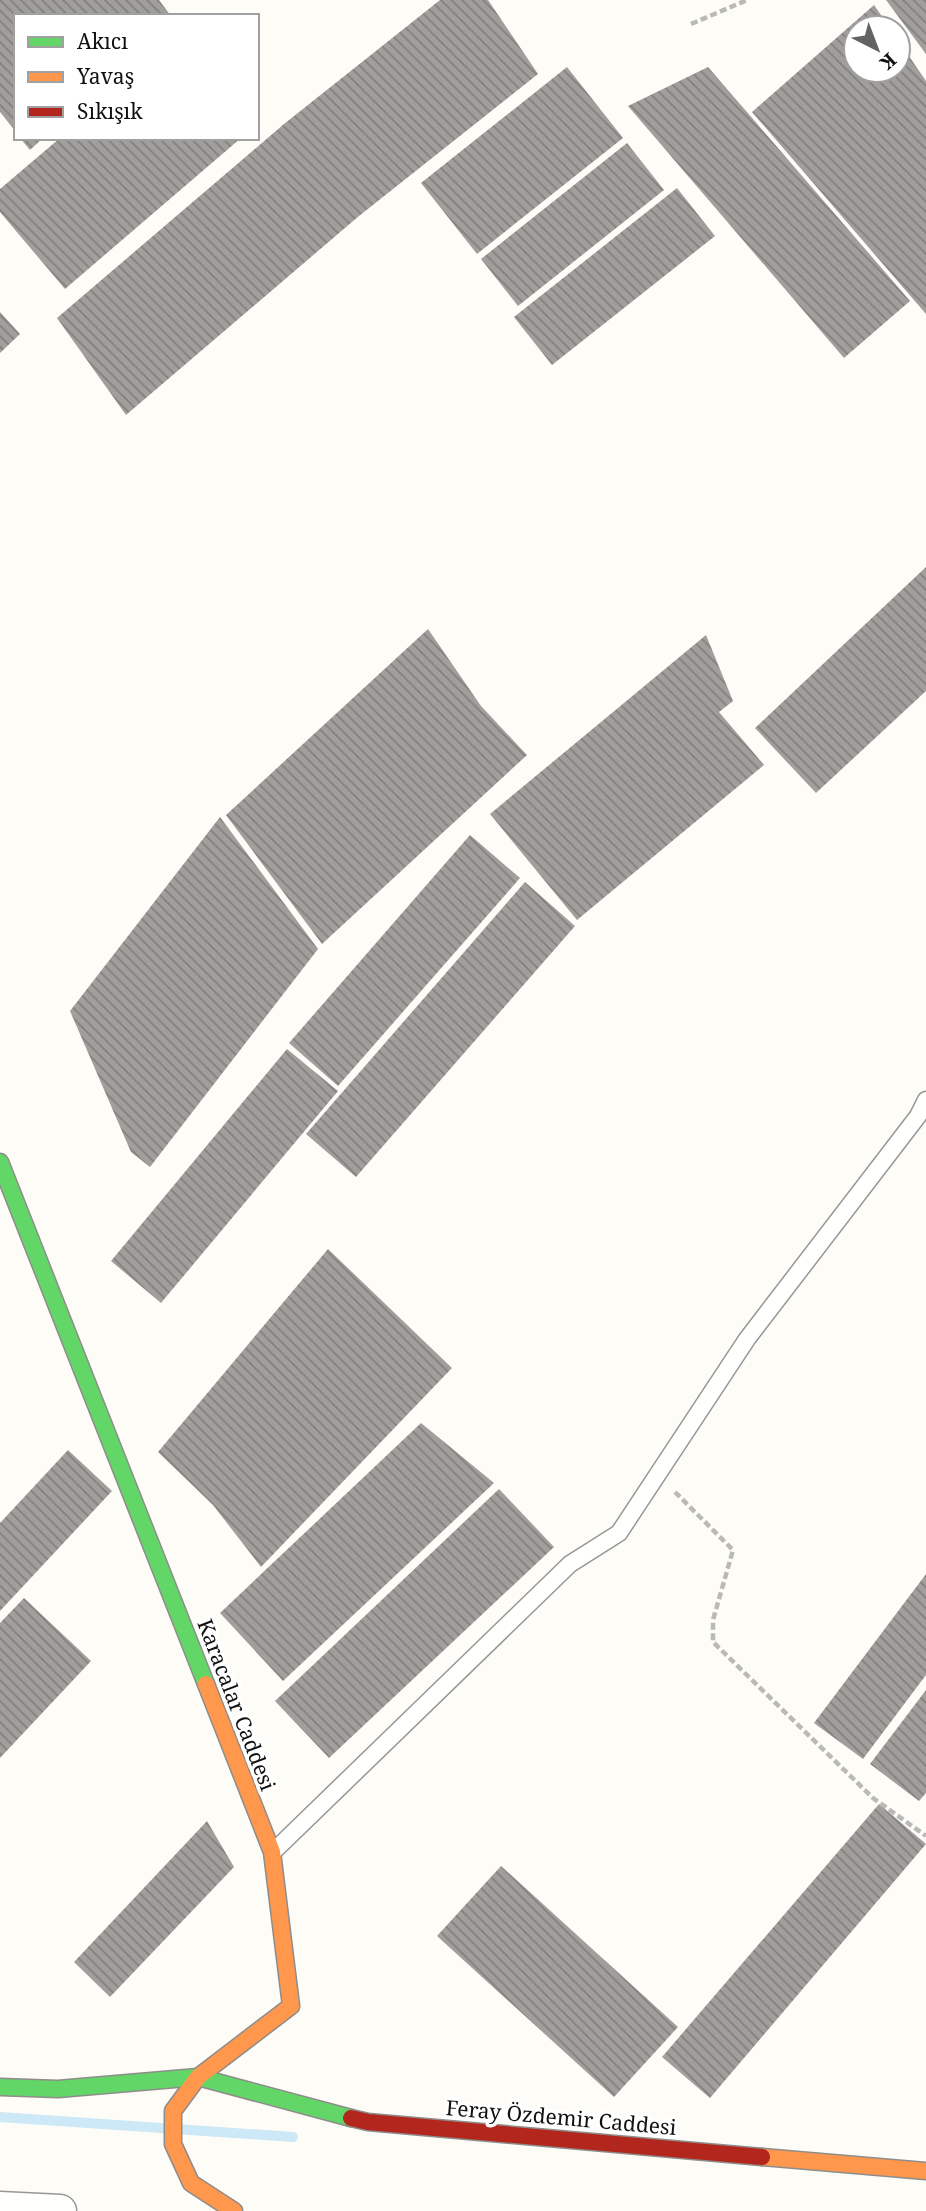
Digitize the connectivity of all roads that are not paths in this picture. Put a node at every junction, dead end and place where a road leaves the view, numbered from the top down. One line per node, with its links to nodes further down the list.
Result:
1 (926, 1100): 3 (lane)
2 (0, 1162): 3 (street, Karacalar Caddesi)
3 (272, 1852): 4 (street, Karacalar Caddesi)
4 (198, 2077): 5 (street); 6 (street, Feray Özdemir Caddesi); 9 (street, Karacalar Caddesi)
5 (0, 2087)
6 (926, 2171)
7 (0, 2208): 8 (street)
8 (60, 2211)
9 (234, 2211)

